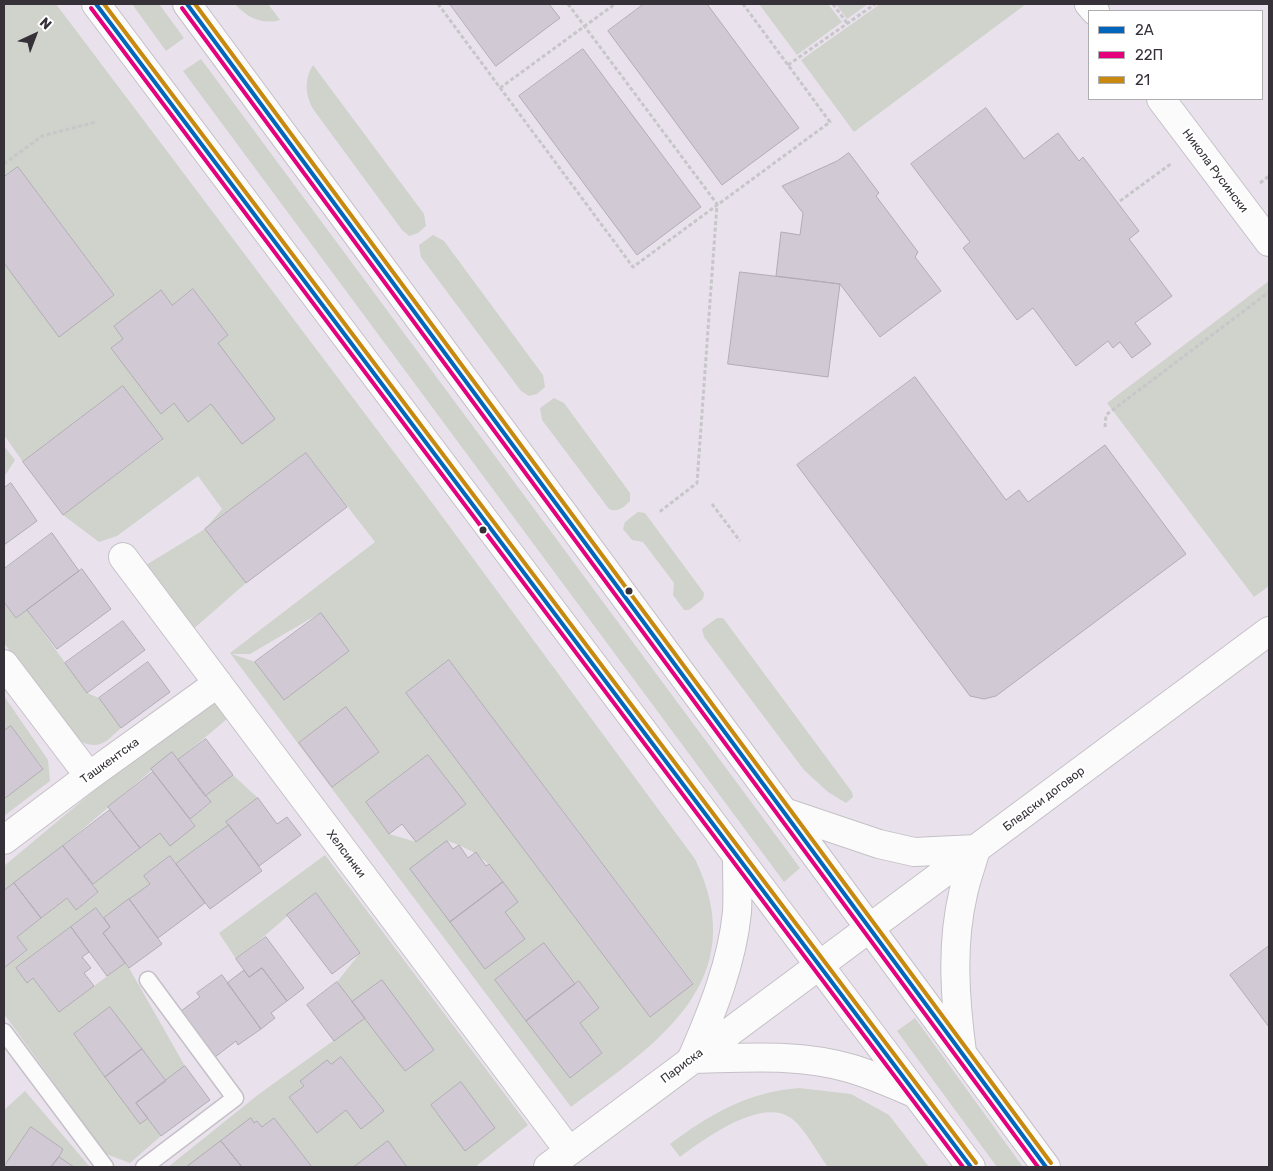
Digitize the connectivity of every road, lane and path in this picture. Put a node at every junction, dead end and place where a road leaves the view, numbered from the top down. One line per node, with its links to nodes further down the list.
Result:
1 (96, 4): 33 (street)
2 (187, 4): 30 (street)
3 (438, 4): 12 (path)
4 (568, 4): 10 (path)
5 (615, 4): 10 (path)
6 (742, 4): 11 (path)
7 (832, 4): 9 (path)
8 (875, 4): 9 (path)
9 (847, 23): 11 (path)
10 (585, 26): 12 (path); 18 (path)
11 (788, 65): 18 (path)
12 (500, 88): 18 (path)
13 (1162, 100): 19 (street, Никола Русински)
14 (96, 122): 16 (path)
15 (1175, 161): 17 (path)
16 (4, 164)
17 (1120, 201)
18 (716, 204): 23 (path)
19 (1269, 242)
20 (1269, 292): 21 (path)
21 (1105, 427)
22 (712, 504): 24 (path)
23 (658, 513)
24 (740, 540)
25 (123, 557): 28 (street, Хелсинки)
26 (1269, 631): 32 (street, Бледски договор)
27 (4, 664): 29 (street)
28 (218, 684): 29 (street, Ташкентска); 41 (street, Хелсинки)
29 (88, 776): 31 (street, Ташкентска)
30 (784, 812): 32 (street); 34 (street)
31 (4, 840)
32 (976, 849): 34 (street, Бледски договор); 38 (street)
33 (737, 859): 35 (street); 39 (street)
34 (869, 927): 35 (street, Бледски договор); 38 (street)
35 (818, 966): 39 (street, Париска); 40 (street)
36 (148, 980): 43 (lane)
37 (4, 1032): 42 (lane)
38 (962, 1055): 45 (street)
39 (691, 1059): 40 (street); 41 (street, Париска)
40 (915, 1093): 44 (street)
41 (558, 1159)
42 (105, 1167)
43 (144, 1167)
44 (971, 1167)
45 (1046, 1167)

